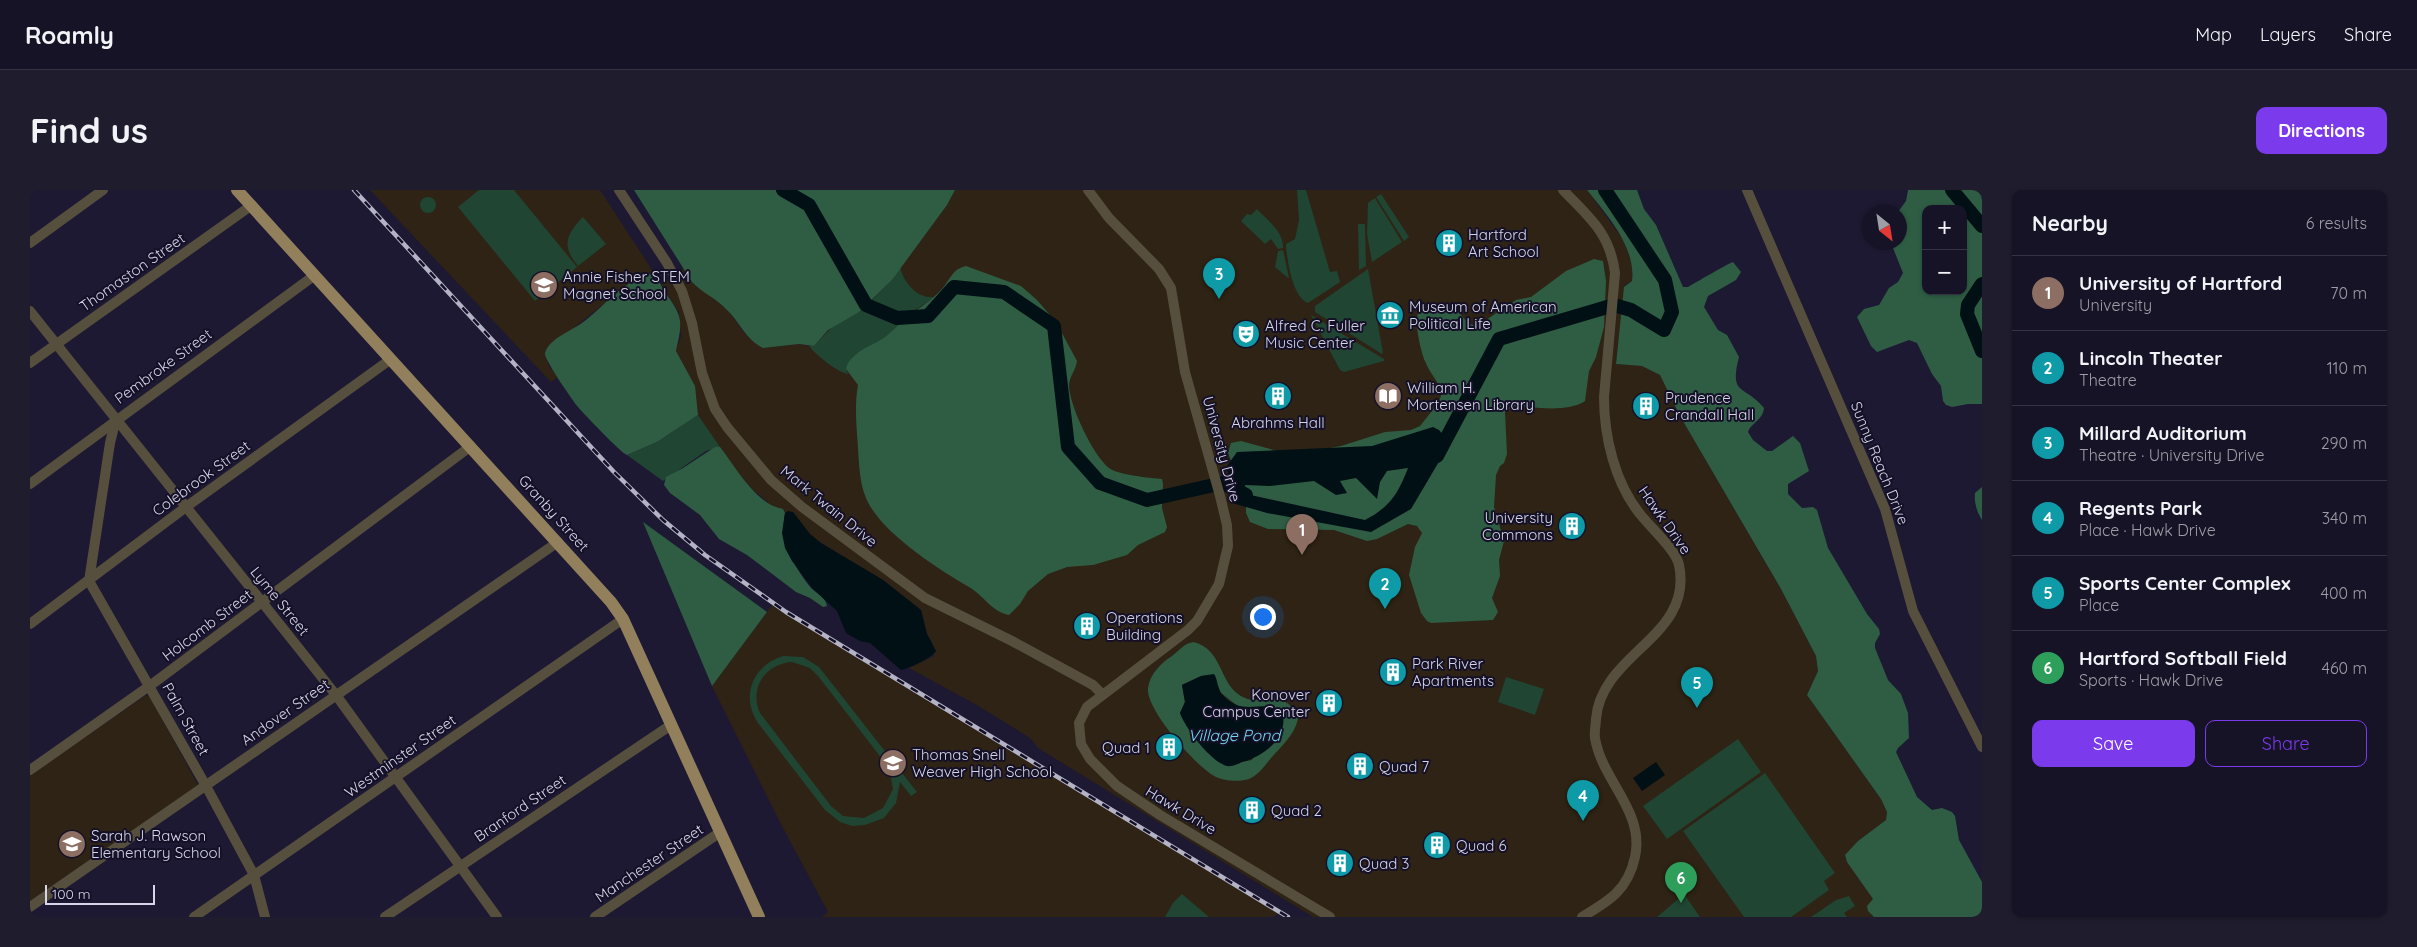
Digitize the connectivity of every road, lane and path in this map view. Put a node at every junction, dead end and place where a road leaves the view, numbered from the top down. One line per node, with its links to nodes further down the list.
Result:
1 (103, 190): 8 (street)
2 (237, 190): 7 (main road, Granby Street)
3 (619, 190): 24 (street, Mark Twain Drive)
4 (1088, 190): 24 (street, University Drive)
5 (1563, 190): 42 (street, Hawk Drive)
6 (1747, 190): 27 (street, Sunny Reach Drive)
7 (252, 206): 9 (main road, Granby Street); 11 (street, Thomaston Street)
8 (30, 243)
9 (316, 275): 12 (main road, Granby Street); 14 (street, Pembroke Street)
10 (30, 311): 11 (street, Lyme Street)
11 (57, 344): 13 (street, Thomaston Street); 14 (street, Lyme Street)
12 (391, 359): 15 (main road, Granby Street); 17 (street, Colebrook Street)
13 (30, 363)
14 (116, 419): 16 (street, Pembroke Street); 17 (street, Lyme Street); 19 (street)
15 (471, 446): 18 (main road, Granby Street); 20 (street, Holcomb Street)
16 (30, 484)
17 (186, 507): 19 (street, Colebrook Street); 20 (street, Lyme Street)
18 (558, 542): 21 (main road, Granby Street); 25 (street, Andover Street)
19 (89, 581): 22 (street, Colebrook Street); 23 (street, Palm Street)
20 (262, 602): 23 (street, Holcomb Street); 25 (street, Lyme Street)
21 (622, 619): 26 (main road, Granby Street); 29 (street, Westminster Street)
22 (30, 624)
23 (150, 686): 28 (street, Holcomb Street); 30 (street, Palm Street)
24 (1102, 694): 41 (street, Hawk Drive)
25 (336, 695): 29 (street, Lyme Street); 30 (street, Andover Street)
26 (671, 725): 31 (main road, Granby Street); 32 (street, Branford Street)
27 (1982, 747)
28 (30, 770)
29 (396, 777): 32 (street, Lyme Street); 33 (street, Westminster Street)
30 (206, 786): 33 (street, Palm Street); 34 (street, Andover Street)
31 (719, 833): 39 (street, Manchester Street); 40 (main road, Granby Street)
32 (460, 866): 37 (street, Branford Street); 38 (street, Lyme Street)
33 (254, 876): 35 (street, Westminster Street); 36 (street, Palm Street)
34 (30, 907)
35 (194, 917)
36 (265, 917)
37 (385, 917)
38 (497, 917)
39 (595, 917)
40 (759, 917)
41 (1330, 917)
42 (1582, 917)

